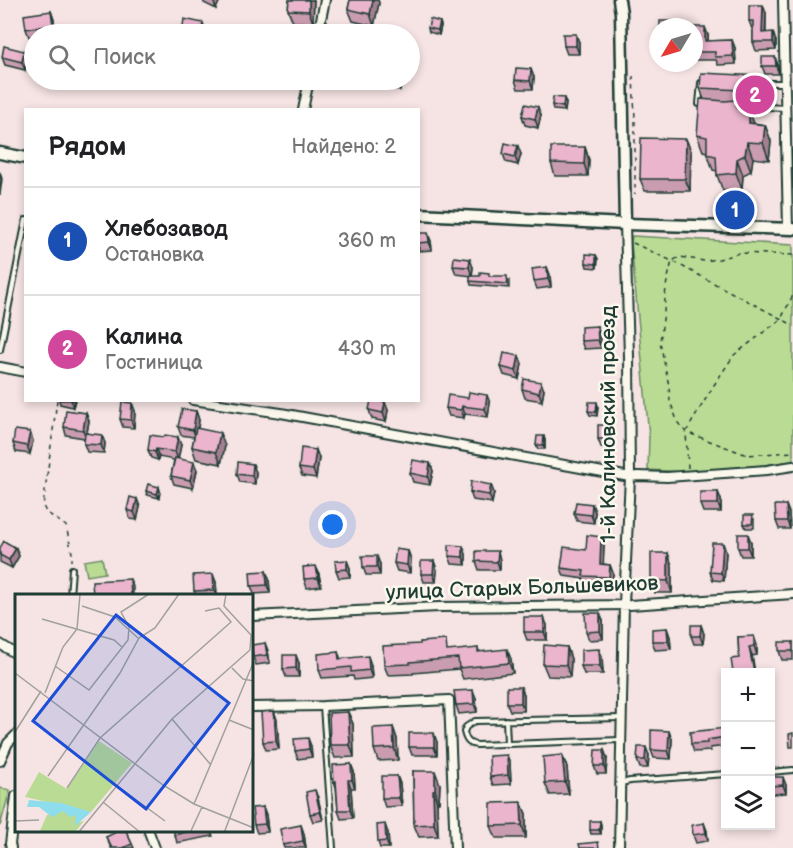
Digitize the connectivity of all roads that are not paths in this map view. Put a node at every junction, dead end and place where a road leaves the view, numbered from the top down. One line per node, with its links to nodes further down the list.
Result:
1 (325, 0): 4 (street)
2 (619, 0): 16 (street, 1-й Калиновский проезд)
3 (783, 0): 7 (street)
4 (320, 24)
5 (711, 81): 9 (lane)
6 (753, 82): 7 (lane)
7 (785, 83): 12 (street)
8 (307, 90): 11 (street)
9 (710, 104)
10 (731, 105): 12 (lane)
11 (303, 108)
12 (786, 108): 17 (street)
13 (0, 153): 14 (street)
14 (24, 158)
15 (420, 214): 16 (street)
16 (625, 224): 17 (street); 24 (street, 1-й Калиновский проезд)
17 (791, 229)
18 (24, 230): 19 (lane)
19 (0, 350)
20 (0, 367): 21 (street)
21 (24, 372)
22 (207, 402): 24 (street)
23 (793, 466): 24 (street)
24 (630, 477): 28 (street, 1-й Калиновский проезд)
25 (72, 569): 26 (lane)
26 (70, 594)
27 (793, 594): 28 (street, улица Старых Большевиков)
28 (624, 604): 29 (street, улица Старых Большевиков); 34 (street, 1-й Калиновский проезд)
29 (254, 616)
30 (0, 644): 31 (street)
31 (15, 653)
32 (323, 706): 33 (street); 48 (lane); 49 (street)
33 (254, 707)
34 (622, 718): 35 (lane); 37 (street, 1-й Калиновский проезд)
35 (506, 720): 38 (lane); 38 (lane)
36 (15, 736): 39 (street)
37 (621, 740): 38 (lane); 43 (street, 1-й Калиновский проезд)
38 (507, 743)
39 (0, 761)
40 (793, 770): 41 (lane)
41 (775, 772)
42 (721, 774): 43 (lane)
43 (621, 783): 50 (street, 1-й Калиновский проезд)
44 (15, 804): 46 (street)
45 (150, 833): 47 (street)
46 (11, 848)
47 (155, 848)
48 (333, 848)
49 (455, 848)
50 (619, 848)

